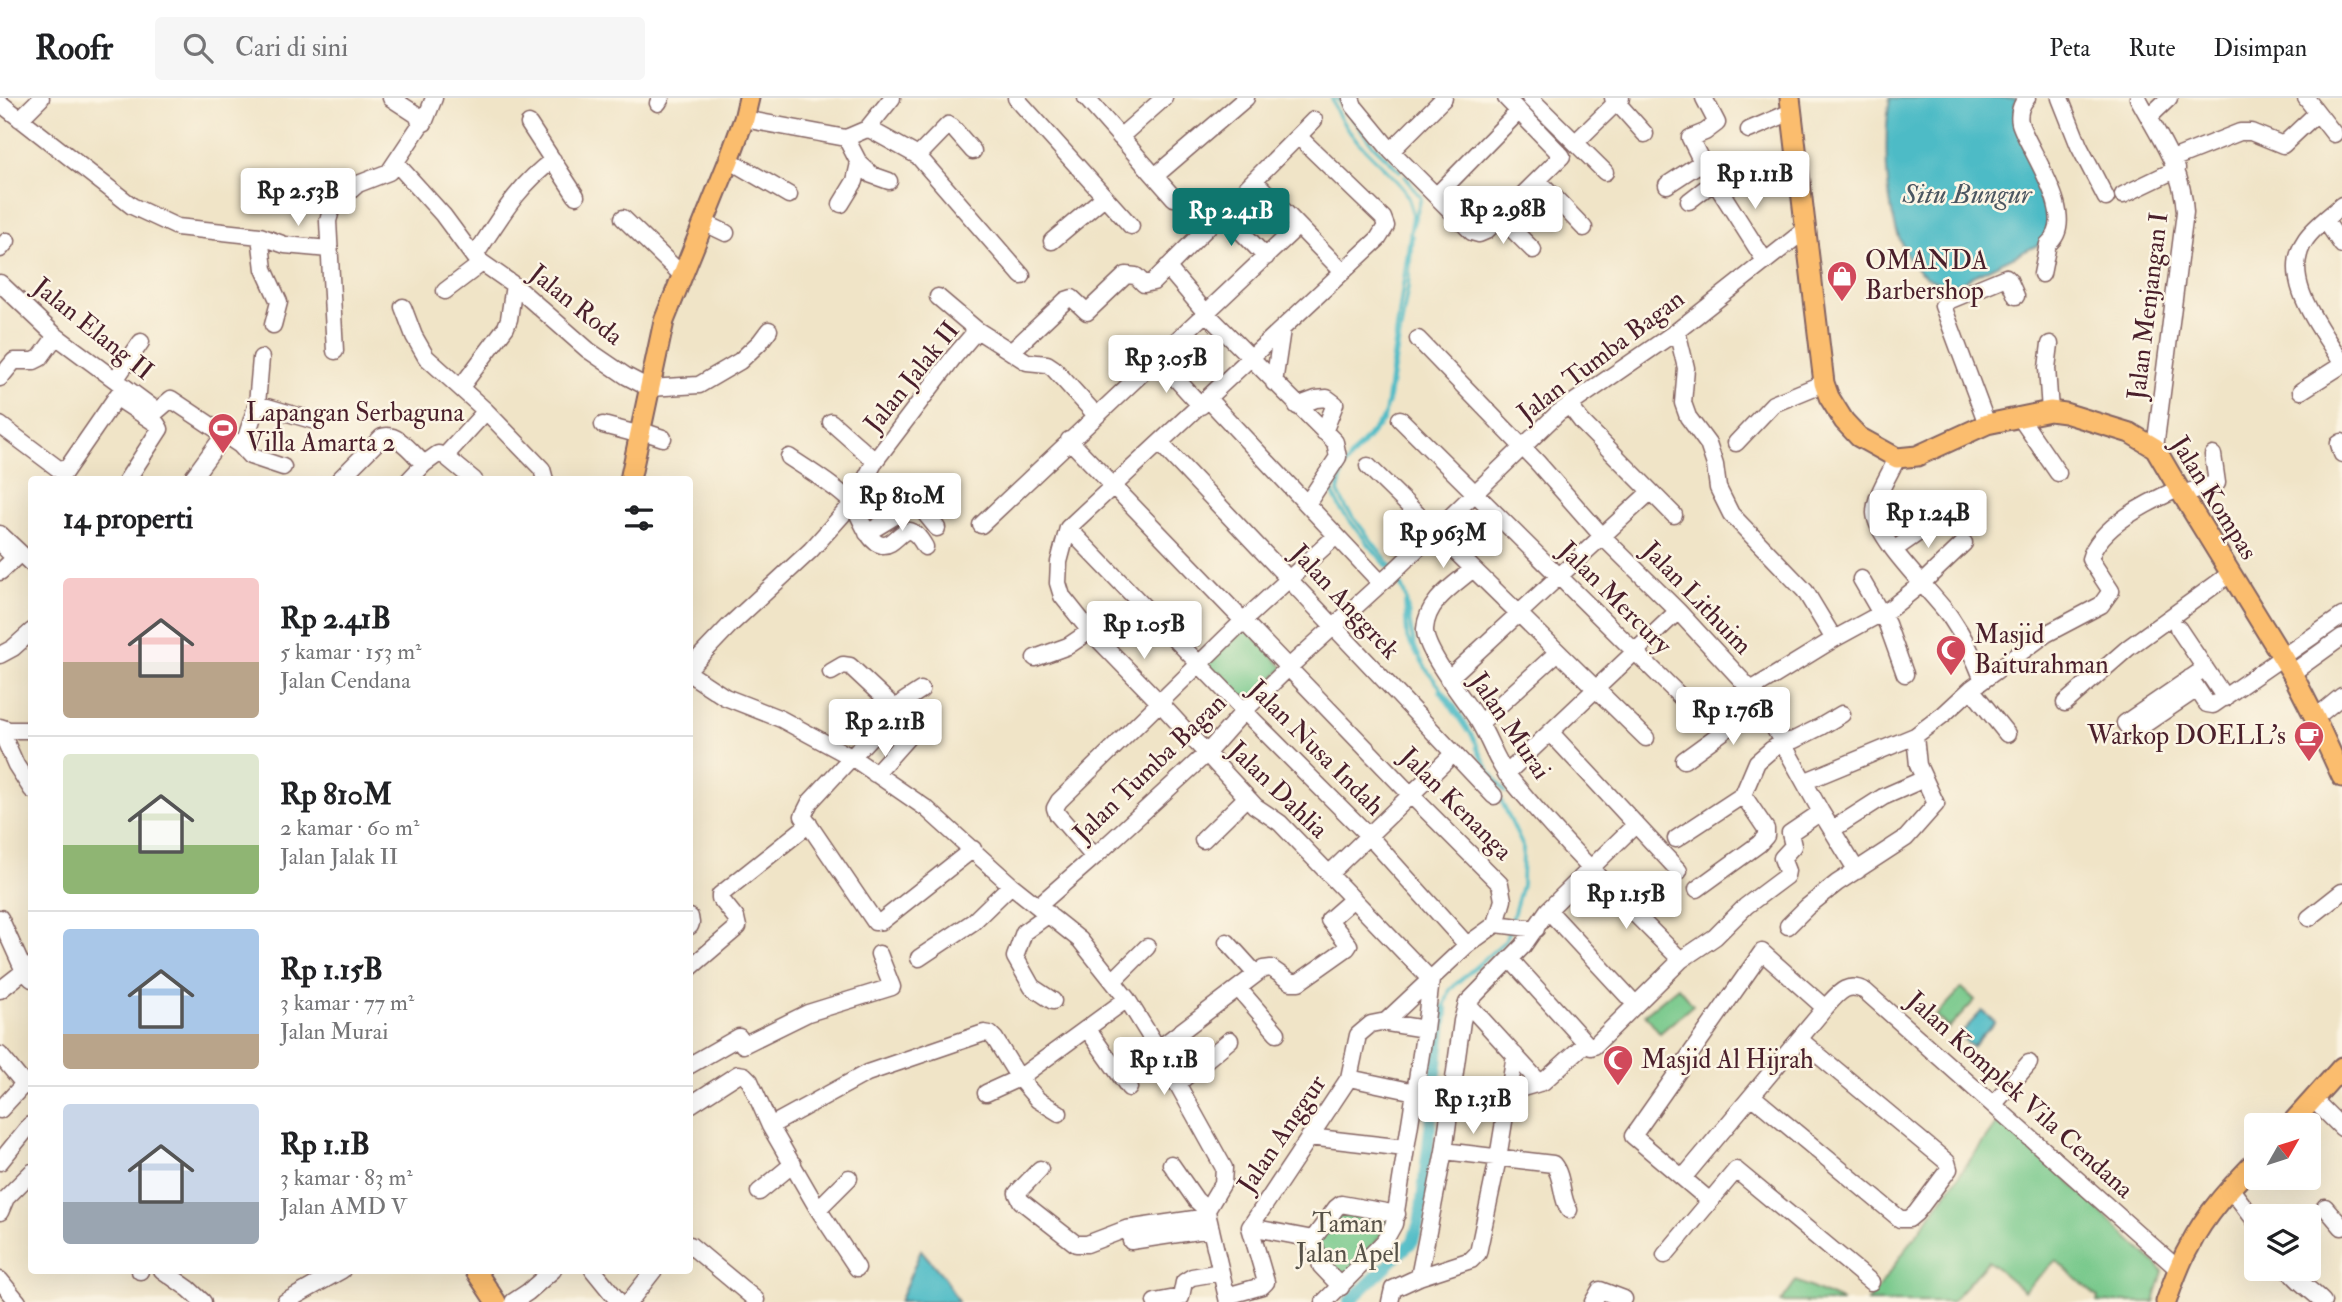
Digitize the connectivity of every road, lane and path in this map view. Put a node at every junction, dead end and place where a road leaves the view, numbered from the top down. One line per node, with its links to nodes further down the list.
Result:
1 (41, 98): 26 (street)
2 (391, 98): 29 (street)
3 (435, 98): 29 (street)
4 (749, 98): 27 (main road)
5 (892, 98): 31 (street)
6 (1016, 98): 59 (street)
7 (1086, 98): 35 (street)
8 (1164, 98): 35 (street)
9 (1245, 98): 49 (street)
10 (1351, 98): 39 (street)
11 (1444, 98): 39 (street)
12 (1506, 98): 23 (street)
13 (1530, 98): 38 (street)
14 (1704, 98): 44 (street)
15 (2027, 98): 86 (street)
16 (2060, 98): 61 (street)
17 (2138, 98): 25 (street, Jalan Menjangan I)
18 (2169, 98): 25 (street)
19 (2306, 98): 24 (street)
20 (1616, 99): 33 (street); 38 (street)
21 (0, 103): 26 (street)
22 (1790, 105): 32 (street); 73 (main road)
23 (1519, 111): 51 (street); 58 (street)
24 (2317, 113): 34 (street); 47 (street)
25 (2148, 117): 47 (street, Jalan Menjangan I)
26 (20, 119): 75 (street)
27 (744, 119): 37 (street); 43 (main road)
28 (1314, 120): 36 (street)
29 (421, 124): 45 (street)
30 (529, 124): 42 (street)
31 (867, 129): 37 (street); 41 (street)
32 (1749, 130)
33 (1645, 134)
34 (2334, 134)
35 (1120, 136): 49 (street)
36 (1298, 136): 50 (street); 84 (street)
37 (846, 138): 46 (street)
38 (1576, 142): 48 (street)
39 (1391, 150): 58 (street)
40 (973, 151): 41 (street)
41 (918, 156): 88 (street)
42 (553, 160): 57 (street); 81 (street)
43 (729, 160): 55 (street); 69 (main road)
44 (1702, 162): 53 (street); 54 (street)
45 (396, 163): 78 (street); 81 (street, Jalan Roda)
46 (859, 163): 52 (street); 63 (street)
47 (2175, 164): 56 (street); 143 (street, Jalan Menjangan I)
48 (1605, 172)
49 (1155, 176): 60 (street)
50 (1254, 180): 65 (street); 71 (street)
51 (1538, 180): 66 (street); 72 (street)
52 (889, 181)
53 (1714, 181): 62 (street); 82 (street)
54 (1667, 185)
55 (789, 194)
56 (2123, 195)
57 (576, 196)
58 (1436, 196): 66 (street)
59 (1104, 197): 70 (street); 76 (street)
60 (1174, 198)
61 (2106, 198)
62 (1689, 201)
63 (841, 204)
64 (2342, 205): 68 (street)
65 (1222, 212): 80 (street); 83 (street)
66 (1500, 217): 79 (street)
67 (623, 218): 87 (street)
68 (2325, 220): 77 (street); 111 (street)
69 (705, 223): 74 (street); 87 (main road)
70 (1131, 226)
71 (1298, 226): 80 (street); 84 (street)
72 (1584, 228)
73 (1805, 230): 82 (street, Jalan Tumba Bagan); 114 (main road)
74 (726, 233)
75 (260, 236): 78 (street); 97 (street)
76 (1052, 241)
77 (2342, 245)
78 (329, 249): 106 (street)
79 (1533, 250)
80 (1266, 257): 96 (street)
81 (478, 260): 90 (street, Jalan Roda); 92 (street)
82 (1765, 261): 101 (street, Jalan Tumba Bagan)
83 (1167, 267): 96 (street); 107 (street)
84 (1342, 271): 98 (street)
85 (0, 274): 91 (street)
86 (2042, 274)
87 (682, 275): 117 (main road)
88 (1022, 276)
89 (0, 283): 102 (street, Jalan Elang II)
90 (514, 285): 115 (street); 117 (street, Jalan Roda)
91 (16, 288)
92 (445, 291)
93 (2016, 296): 130 (street)
94 (937, 297): 100 (street)
95 (403, 307): 115 (street)
96 (1206, 313): 109 (street); 110 (street)
97 (273, 325)
98 (1282, 329): 110 (street); 113 (street)
99 (769, 330): 117 (street)
100 (977, 330): 107 (street, Jalan Jalak II); 149 (street, Jalan Jalak II)
101 (1677, 331): 121 (street, Jalan Tumba Bagan); 200 (street)
102 (56, 336): 112 (street); 116 (street, Jalan Elang II)
103 (1418, 339): 142 (street, Jalan Lithuim)
104 (141, 342): 116 (street)
105 (2050, 344): 124 (street)
106 (335, 351)
107 (1011, 352): 125 (street, Jalan Jalak II)
108 (261, 358): 120 (street)
109 (1158, 359): 119 (street); 125 (street)
110 (1251, 359): 113 (street); 119 (street)
111 (2342, 364): 118 (street)
112 (0, 378)
113 (1274, 383): 122 (street)
114 (1824, 383): 140 (street); 148 (main road)
115 (461, 387): 123 (street)
116 (118, 388): 131 (street); 135 (street, Jalan Elang II); 154 (street)
117 (649, 388): 134 (main road)
118 (2301, 391)
119 (1204, 402): 139 (street); 166 (street)
120 (257, 404): 128 (street); 141 (street)
121 (1569, 405): 142 (street, Jalan Tumba Bagan); 162 (street)
122 (1297, 406): 133 (street); 133 (street)
123 (486, 411): 146 (street); 159 (street)
124 (2050, 411): 126 (main road, Jalan Kompas); 143 (main road, Jalan Kompas)
125 (1096, 415): 137 (street)
126 (2019, 416): 130 (main road, Jalan Kompas); 153 (street)
127 (1400, 419): 164 (street, Jalan Mercury)
128 (315, 421)
129 (831, 422): 149 (street)
130 (1987, 424): 148 (main road, Jalan Kompas)
131 (0, 425)
132 (603, 425): 134 (street)
133 (1324, 432): 166 (street)
134 (641, 433): 136 (street); 160 (main road)
135 (224, 435): 141 (street); 155 (street)
136 (663, 438)
137 (1069, 440): 161 (street, Jalan Kenanga); 169 (street)
138 (2342, 442): 144 (street)
139 (1160, 443): 161 (street); 186 (street, Jalan Anggrek)
140 (1736, 443)
141 (240, 445): 151 (street)
142 (1522, 446): 164 (street, Jalan Tumba Bagan); 176 (street, Jalan Lithuim)
143 (2155, 448): 163 (main road, Jalan Kompas)
144 (2342, 454)
145 (2213, 455): 163 (street)
146 (445, 456): 150 (street); 158 (street)
147 (789, 457): 165 (street)
148 (1898, 458): 180 (street)
149 (875, 461): 165 (street, Jalan Jalak II)
150 (424, 464): 156 (street); 157 (street)
151 (283, 467)
152 (1368, 467): 172 (street)
153 (2058, 473)
154 (130, 476)
155 (194, 476)
156 (344, 476)
157 (413, 476)
158 (469, 476)
159 (544, 476)
160 (631, 476)
161 (1113, 486): 171 (street); 194 (street, Jalan Kenanga)
162 (1650, 492): 167 (street); 176 (street)
163 (2180, 492): 184 (main road, Jalan Kompas); 214 (street)
164 (1474, 493): 172 (street, Jalan Tumba Bagan); 185 (street, Jalan Mercury)
165 (853, 503): 173 (street); 205 (street, Jalan Jalak II)
166 (1307, 504): 175 (street)
167 (1674, 515)
168 (1941, 517): 180 (street)
169 (981, 525)
170 (937, 528): 173 (street)
171 (1068, 528): 197 (street, Jalan Dahlia); 206 (street, Jalan Nusa Indah)
172 (1435, 531): 182 (street); 188 (street, Jalan Tumba Bagan)
173 (867, 533): 179 (street)
174 (0, 534): 181 (street)
175 (1336, 536): 186 (street); 188 (street)
176 (1603, 537): 185 (street); 190 (street, Jalan Lithuim)
177 (0, 543): 183 (street)
178 (1964, 543): 189 (street)
179 (925, 547)
180 (1895, 549): 189 (street)
181 (28, 560)
182 (1473, 569): 191 (street); 213 (street, Jalan Murai)
183 (0, 572)
184 (2230, 574): 207 (main road, Jalan Kompas); 221 (street)
185 (1559, 577): 191 (street); 202 (street, Jalan Mercury)
186 (1289, 578): 194 (street); 195 (street, Jalan Anggrek)
187 (1861, 579): 192 (street)
188 (1385, 580): 195 (street, Jalan Tumba Bagan)
189 (1921, 584): 192 (street); 214 (street)
190 (1678, 611): 202 (street); 217 (street, Jalan Lithuim)
191 (1519, 614): 201 (street); 213 (street)
192 (1881, 614): 200 (street); 211 (street)
193 (2342, 616): 207 (street)
194 (1243, 621): 206 (street); 208 (street, Jalan Kenanga)
195 (1334, 625): 208 (street, Jalan Tumba Bagan); 237 (street, Jalan Anggrek)
196 (2178, 628): 209 (street)
197 (1090, 631): 204 (street); 220 (street, Jalan Dahlia)
198 (28, 635): 203 (street)
199 (2342, 637): 207 (street)
200 (1834, 639): 217 (street)
201 (1558, 652): 215 (street); 229 (street)
202 (1636, 653): 215 (street); 224 (street, Jalan Mercury)
203 (0, 655)
204 (1035, 658)
205 (693, 664)
206 (1199, 664): 220 (street); 225 (street, Jalan Nusa Indah)
207 (2288, 666): 219 (street); 228 (main road, Jalan Kompas)
208 (1288, 668): 225 (street, Jalan Tumba Bagan); 247 (street, Jalan Kenanga)
209 (2204, 668): 219 (street); 219 (street)
210 (831, 672): 223 (street)
211 (1905, 674)
212 (693, 676): 239 (street)
213 (1448, 679): 229 (street, Jalan Murai)
214 (1977, 685): 233 (street); 234 (street)
215 (1597, 689): 232 (street); 235 (street)
216 (921, 690): 223 (street)
217 (1751, 690): 222 (street, Jalan Lithuim)
218 (2342, 696): 228 (street)
219 (2225, 698)
220 (1159, 702): 238 (street, Jalan Dahlia); 259 (street)
221 (2065, 703)
222 (1761, 704): 236 (street, Jalan Lithuim); 240 (street)
223 (897, 709): 239 (street)
224 (1693, 709)
225 (1244, 711): 238 (street, Jalan Tumba Bagan); 255 (street, Jalan Nusa Indah)
226 (1842, 713): 236 (street)
227 (925, 718): 241 (street)
228 (2315, 718): 243 (main road, Jalan Kompas)
229 (1480, 723): 242 (street, Jalan Murai)
230 (0, 728): 231 (street); 246 (street)
231 (28, 730)
232 (1551, 733): 242 (street); 253 (street)
233 (2007, 734)
234 (1915, 736): 244 (street); 245 (street)
235 (1646, 738)
236 (1783, 742): 245 (street, Jalan Lithuim); 248 (street)
237 (1454, 753): 247 (street); 249 (street, Jalan Anggrek)
238 (1206, 754): 250 (street, Jalan Dahlia); 259 (street, Jalan Tumba Bagan)
239 (853, 758): 241 (street); 252 (street)
240 (1684, 760)
241 (875, 774): 258 (street)
242 (1507, 774): 260 (street, Jalan Murai)
243 (2342, 777)
244 (1924, 779): 254 (street); 262 (street)
245 (1806, 781): 251 (street, Jalan Lithuim)
246 (28, 784)
247 (1410, 795): 255 (street); 272 (street, Jalan Kenanga)
248 (1743, 795): 257 (street); 265 (street)
249 (1494, 796)
250 (1247, 797): 256 (street); 263 (street, Jalan Dahlia)
251 (1821, 812): 254 (street, Jalan Lithuim); 281 (street)
252 (809, 824): 258 (street); 282 (street)
253 (1636, 825): 260 (street); 261 (street)
254 (1833, 829): 262 (street, Jalan Lithuim)
255 (1368, 835): 263 (street); 276 (street, Jalan Nusa Indah)
256 (1203, 839)
257 (1676, 839)
258 (973, 849): 264 (street)
259 (1094, 857): 268 (street, Jalan Tumba Bagan)
260 (1591, 868): 269 (street); 281 (street, Jalan Murai)
261 (1679, 871)
262 (1857, 871): 273 (street)
263 (1329, 874): 267 (street, Jalan Dahlia)
264 (1011, 885): 268 (street); 279 (street)
265 (1697, 889)
266 (2342, 892): 271 (street)
267 (1353, 899): 285 (street); 286 (street, Jalan Dahlia)
268 (1044, 910): 287 (street); 291 (street, Jalan Tumba Bagan)
269 (1548, 910): 274 (street); 293 (street)
270 (0, 918): 283 (street)
271 (2309, 918)
272 (1500, 925): 274 (street); 276 (street)
273 (1788, 926)
274 (1529, 929): 280 (street)
275 (1227, 942): 285 (street)
276 (1467, 945): 286 (street)
277 (1147, 947): 287 (street)
278 (879, 954): 305 (street)
279 (919, 958)
280 (1510, 959): 292 (street); 301 (street)
281 (1681, 960): 293 (street)
282 (693, 965)
283 (28, 970)
284 (28, 973): 289 (street)
285 (1256, 974): 288 (street)
286 (1431, 980): 295 (street, Jalan Anggur); 297 (street)
287 (1113, 981): 290 (street)
288 (1238, 988): 298 (street); 302 (street)
289 (0, 990)
290 (1127, 999): 296 (street); 302 (street)
291 (1053, 1001)
292 (1467, 1003): 304 (street); 329 (street)
293 (1635, 1004): 301 (street)
294 (1825, 1008): 299 (street, Jalan Komplek Vila Cendana); 320 (street, Jalan Komplek Vila Cendana); 338 (street)
295 (1385, 1022): 297 (street); 309 (street, Jalan Anggur)
296 (1088, 1030): 308 (street); 313 (street)
297 (1425, 1030): 314 (street)
298 (1277, 1033)
299 (1799, 1039): 317 (street, Jalan Komplek Vila Cendana); 317 (street)
300 (1230, 1040): 311 (street)
301 (1589, 1045): 310 (street)
302 (1158, 1049): 311 (street)
303 (0, 1055): 312 (street)
304 (1515, 1055): 310 (street); 315 (street)
305 (693, 1063)
306 (2029, 1063): 320 (street)
307 (2342, 1068): 318 (main road)
308 (1019, 1078): 316 (street); 322 (street); 324 (street)
309 (1349, 1078): 314 (street); 327 (street, Jalan Anggur)
310 (1540, 1083): 315 (street)
311 (1177, 1084): 348 (street)
312 (28, 1086): 321 (street)
313 (1129, 1088)
314 (1415, 1092): 328 (street)
315 (1509, 1092): 330 (street)
316 (986, 1093)
317 (1752, 1096): 338 (street, Jalan Komplek Vila Cendana)
318 (2314, 1100): 323 (main road); 325 (street)
319 (693, 1103): 324 (street)
320 (1994, 1104): 356 (street, Jalan Komplek Vila Cendana)
321 (0, 1110)
322 (1059, 1113)
323 (2302, 1113)
324 (770, 1126): 332 (street)
325 (2342, 1128)
326 (28, 1129): 331 (street)
327 (1309, 1137): 328 (street); 349 (street, Jalan Anggur)
328 (1405, 1148): 347 (street)
329 (1444, 1151): 330 (street); 364 (street)
330 (1498, 1158): 345 (street); 364 (street)
331 (0, 1162)
332 (793, 1164): 340 (street); 344 (street)
333 (1171, 1164): 348 (street)
334 (1040, 1168): 348 (street)
335 (2244, 1173): 339 (main road)
336 (28, 1176): 346 (street)
337 (849, 1178): 344 (street)
338 (1683, 1178): 341 (street)
339 (2230, 1188): 342 (street); 356 (main road)
340 (759, 1192)
341 (1710, 1201): 354 (street); 367 (street)
342 (2244, 1206)
343 (2325, 1208): 350 (street)
344 (818, 1209): 355 (street)
345 (1569, 1210)
346 (0, 1212)
347 (1397, 1214): 351 (street); 368 (street)
348 (1209, 1218): 352 (street); 357 (street)
349 (1250, 1227): 351 (street); 371 (street)
350 (2342, 1227)
351 (1313, 1239): 368 (street)
352 (1131, 1241)
353 (693, 1247): 370 (street)
354 (1665, 1255)
355 (857, 1268)
356 (2178, 1269): 384 (main road)
357 (1221, 1272): 371 (street); 379 (street)
358 (167, 1274): 373 (street)
359 (335, 1274): 374 (street)
360 (478, 1274): 375 (main road)
361 (548, 1274): 376 (street)
362 (596, 1274): 377 (street)
363 (651, 1274): 378 (street)
364 (1419, 1277): 382 (street)
365 (0, 1280): 372 (street)
366 (2297, 1281): 385 (street)
367 (1871, 1282)
368 (1341, 1287): 381 (street)
369 (1623, 1299): 383 (street)
370 (757, 1300)
371 (1230, 1300): 380 (street)
372 (18, 1302)
373 (203, 1302)
374 (285, 1302)
375 (496, 1302)
376 (513, 1302)
377 (618, 1302)
378 (629, 1302)
379 (1155, 1302)
380 (1267, 1302)
381 (1324, 1302)
382 (1390, 1302)
383 (1593, 1302)
384 (2166, 1302)
385 (2323, 1302)

